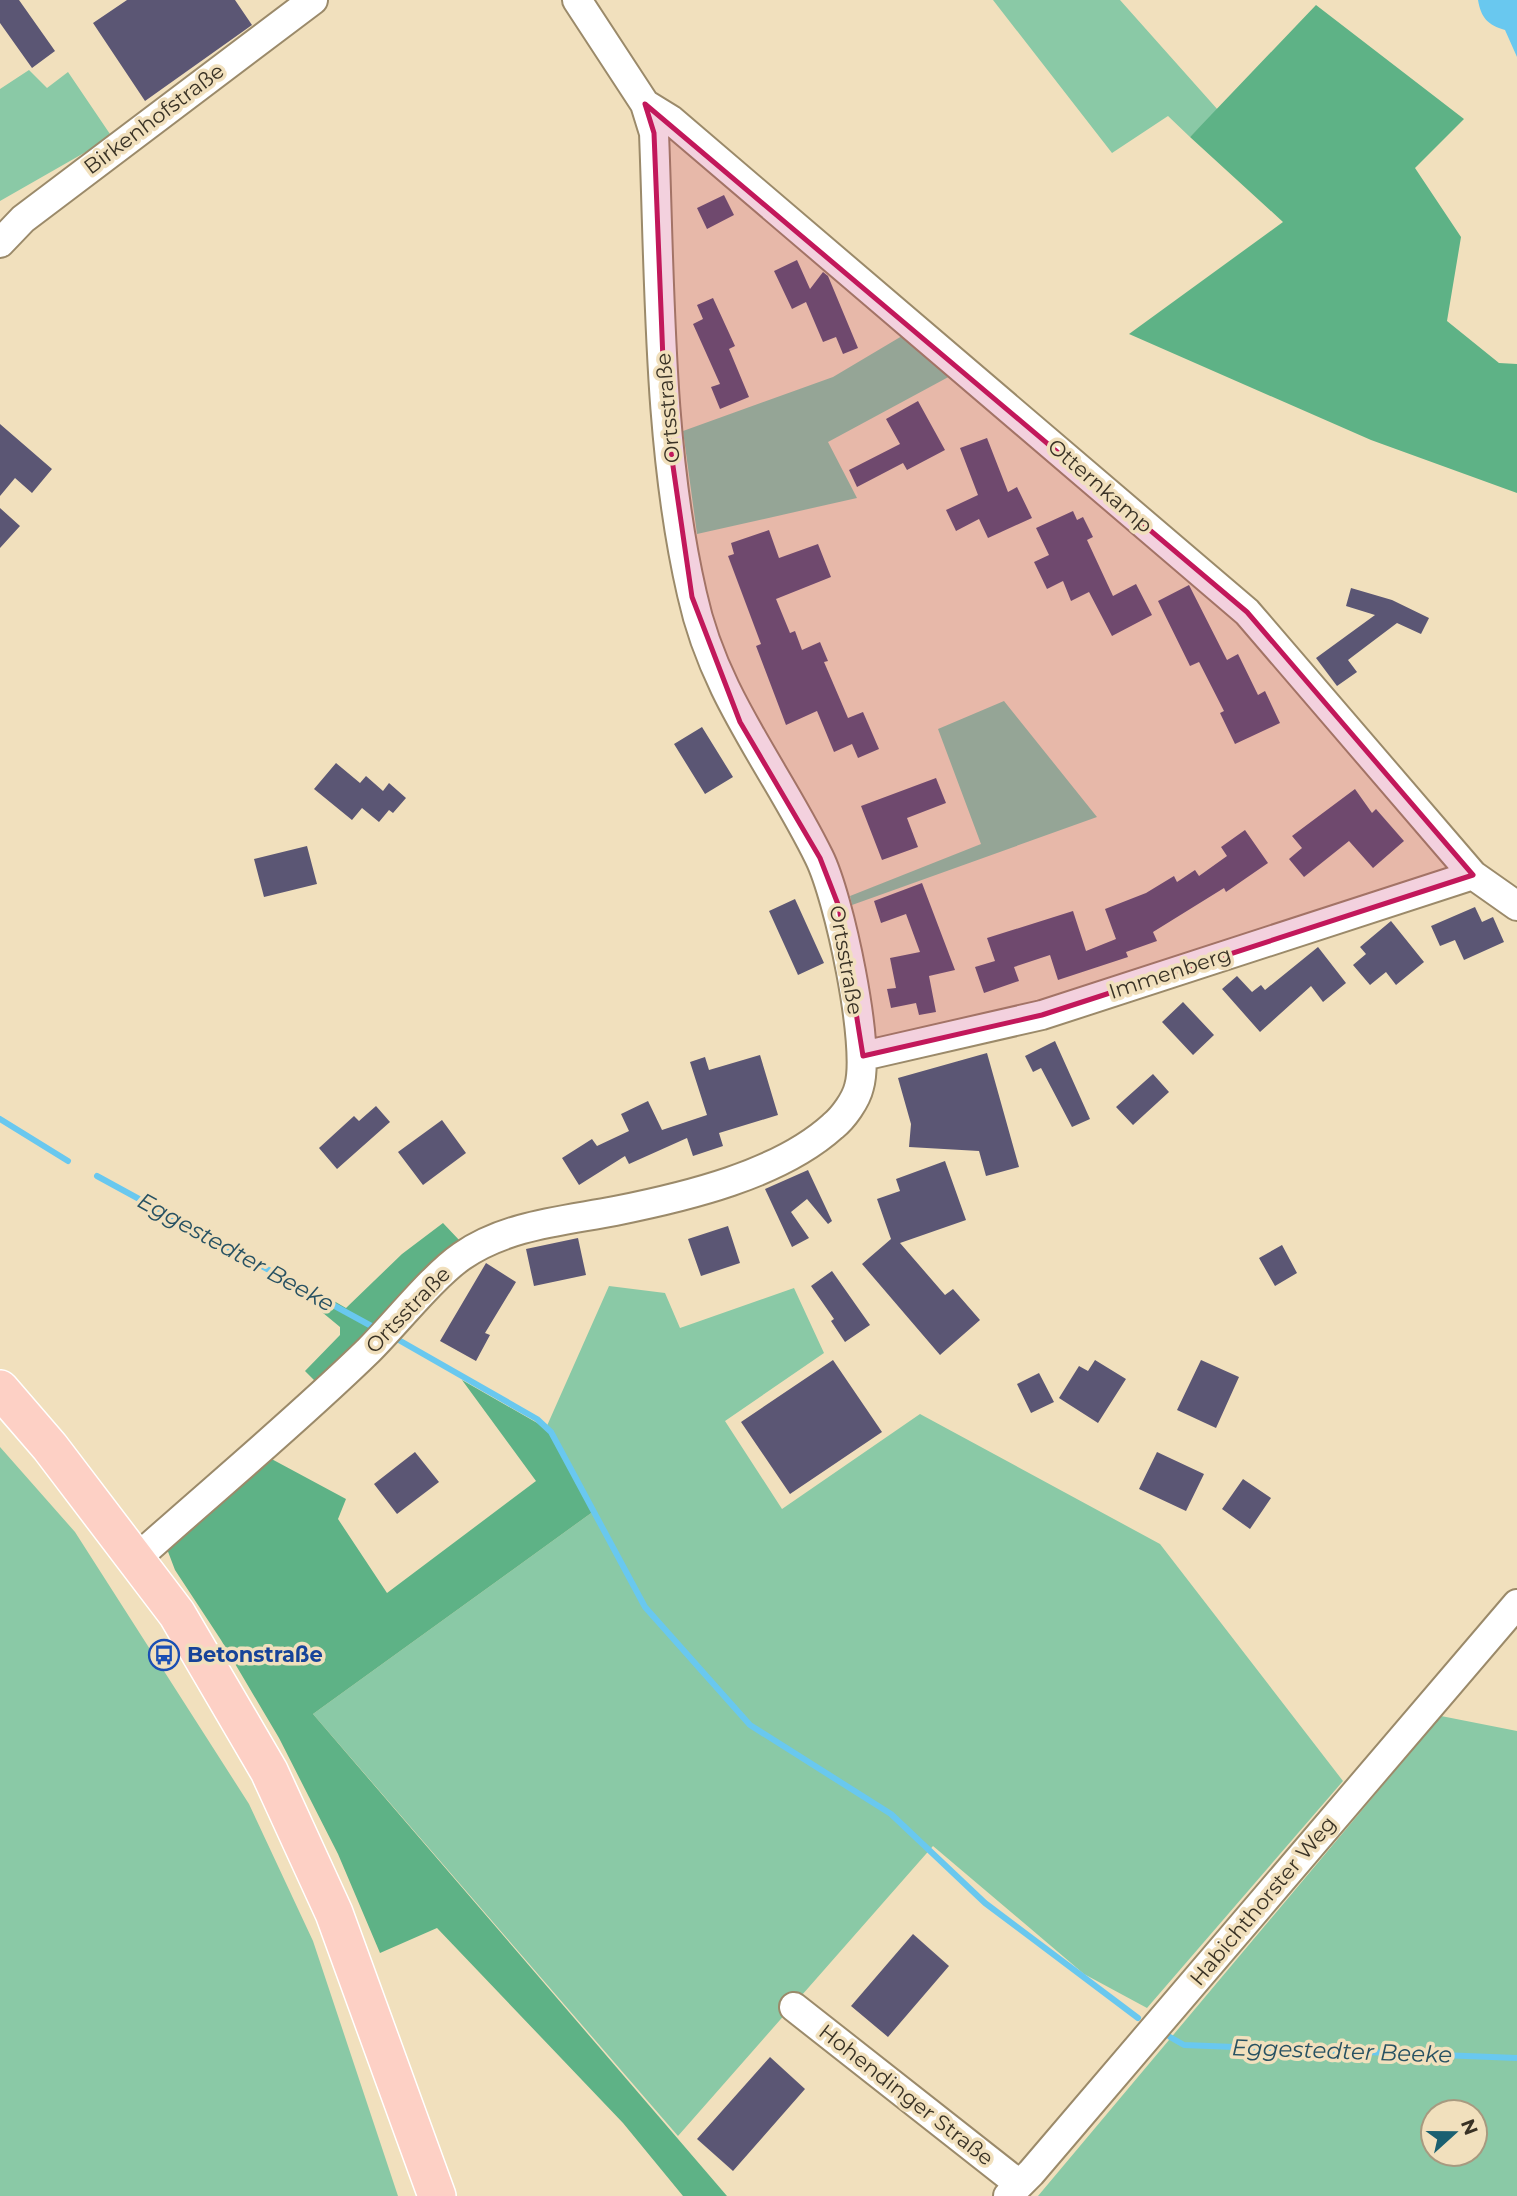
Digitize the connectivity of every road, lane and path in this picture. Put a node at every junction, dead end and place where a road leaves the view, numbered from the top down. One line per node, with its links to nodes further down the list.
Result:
1 (313, 0): 4 (street, Birkenhofstraße)
2 (577, 0): 3 (street, Ortsstraße)
3 (646, 104): 5 (street, Otternkamp); 7 (street, Ortsstraße)
4 (0, 243)
5 (1473, 875): 6 (street, Otternkamp); 7 (street, Immenberg)
6 (1517, 906)
7 (863, 1056): 9 (street, Ortsstraße)
8 (0, 1389): 9 (main road)
9 (137, 1558): 13 (main road)
10 (1517, 1604): 12 (street, Habichthorster Weg)
11 (793, 2007): 12 (street, Hohendinger Straße)
12 (1013, 2190)
13 (438, 2196)

